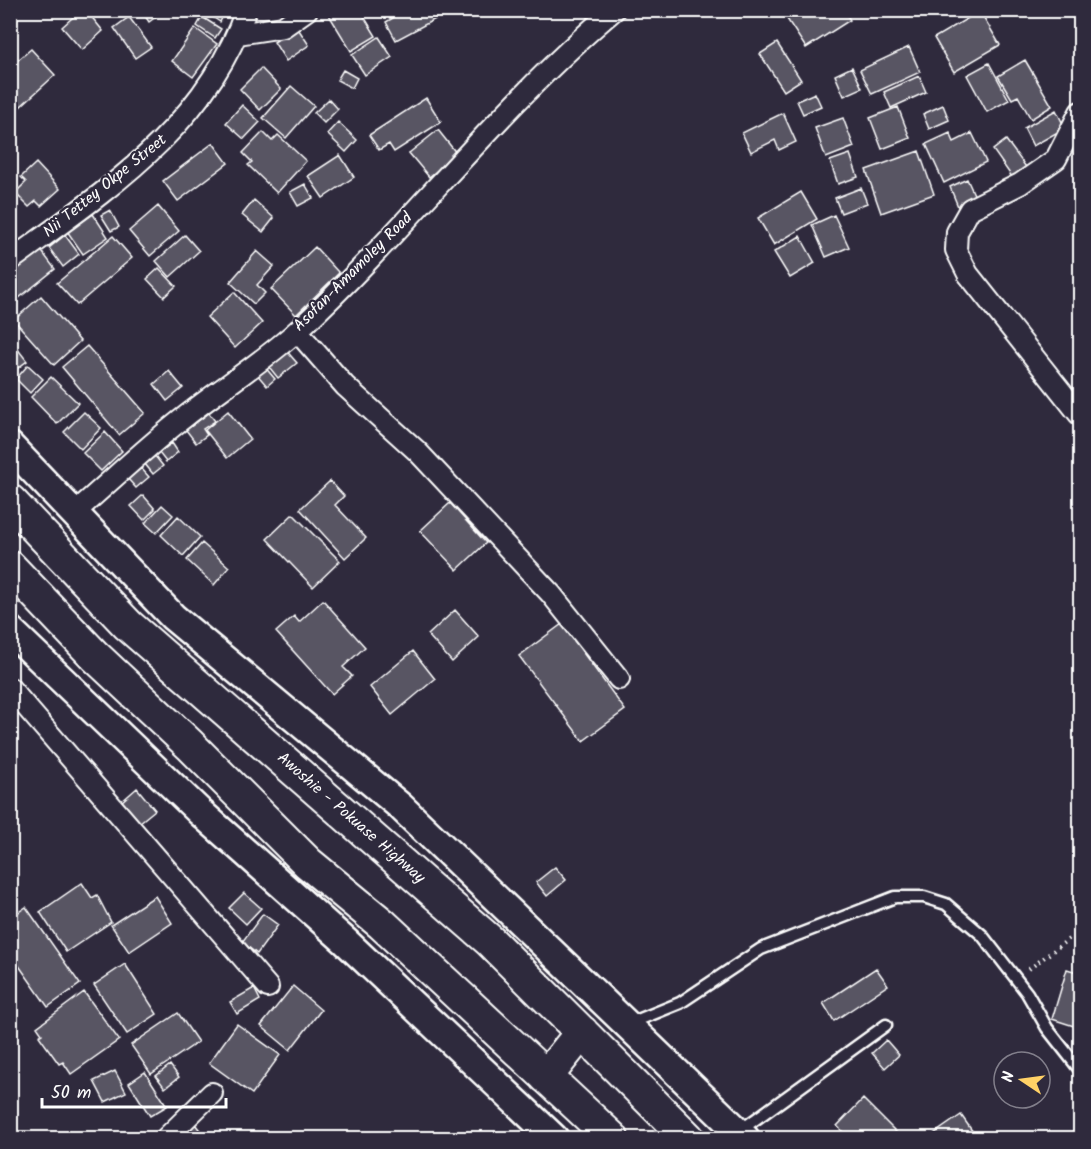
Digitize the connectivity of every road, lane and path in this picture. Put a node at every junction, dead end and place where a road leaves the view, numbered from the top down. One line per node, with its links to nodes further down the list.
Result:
1 (246, 10): 4 (street, Nii Tettey Okpe Street)
2 (307, 10): 4 (street)
3 (615, 10): 7 (street, Asofan-Amamoley Road)
4 (238, 34): 6 (street, Nii Tettey Okpe Street)
5 (1080, 112): 8 (street)
6 (10, 261)
7 (297, 331): 11 (street, Asofan-Amamoley Road); 14 (street)
8 (1079, 414)
9 (10, 447): 11 (street)
10 (10, 501): 21 (main road, Awoshie - Pokuase Highway)
11 (73, 514): 19 (street)
12 (10, 567): 23 (main road)
13 (10, 630): 27 (street)
14 (619, 679)
15 (10, 688): 18 (street)
16 (1080, 924): 17 (path)
17 (1016, 978): 19 (lane); 22 (lane)
18 (268, 987)
19 (627, 1024): 25 (street)
20 (886, 1024): 25 (lane)
21 (582, 1032): 23 (main road); 29 (main road, Awoshie - Pokuase Highway)
22 (1080, 1070)
23 (546, 1077): 28 (main road)
24 (212, 1093): 26 (street)
25 (742, 1135)
26 (166, 1138)
27 (554, 1138)
28 (612, 1138)
29 (688, 1138)

